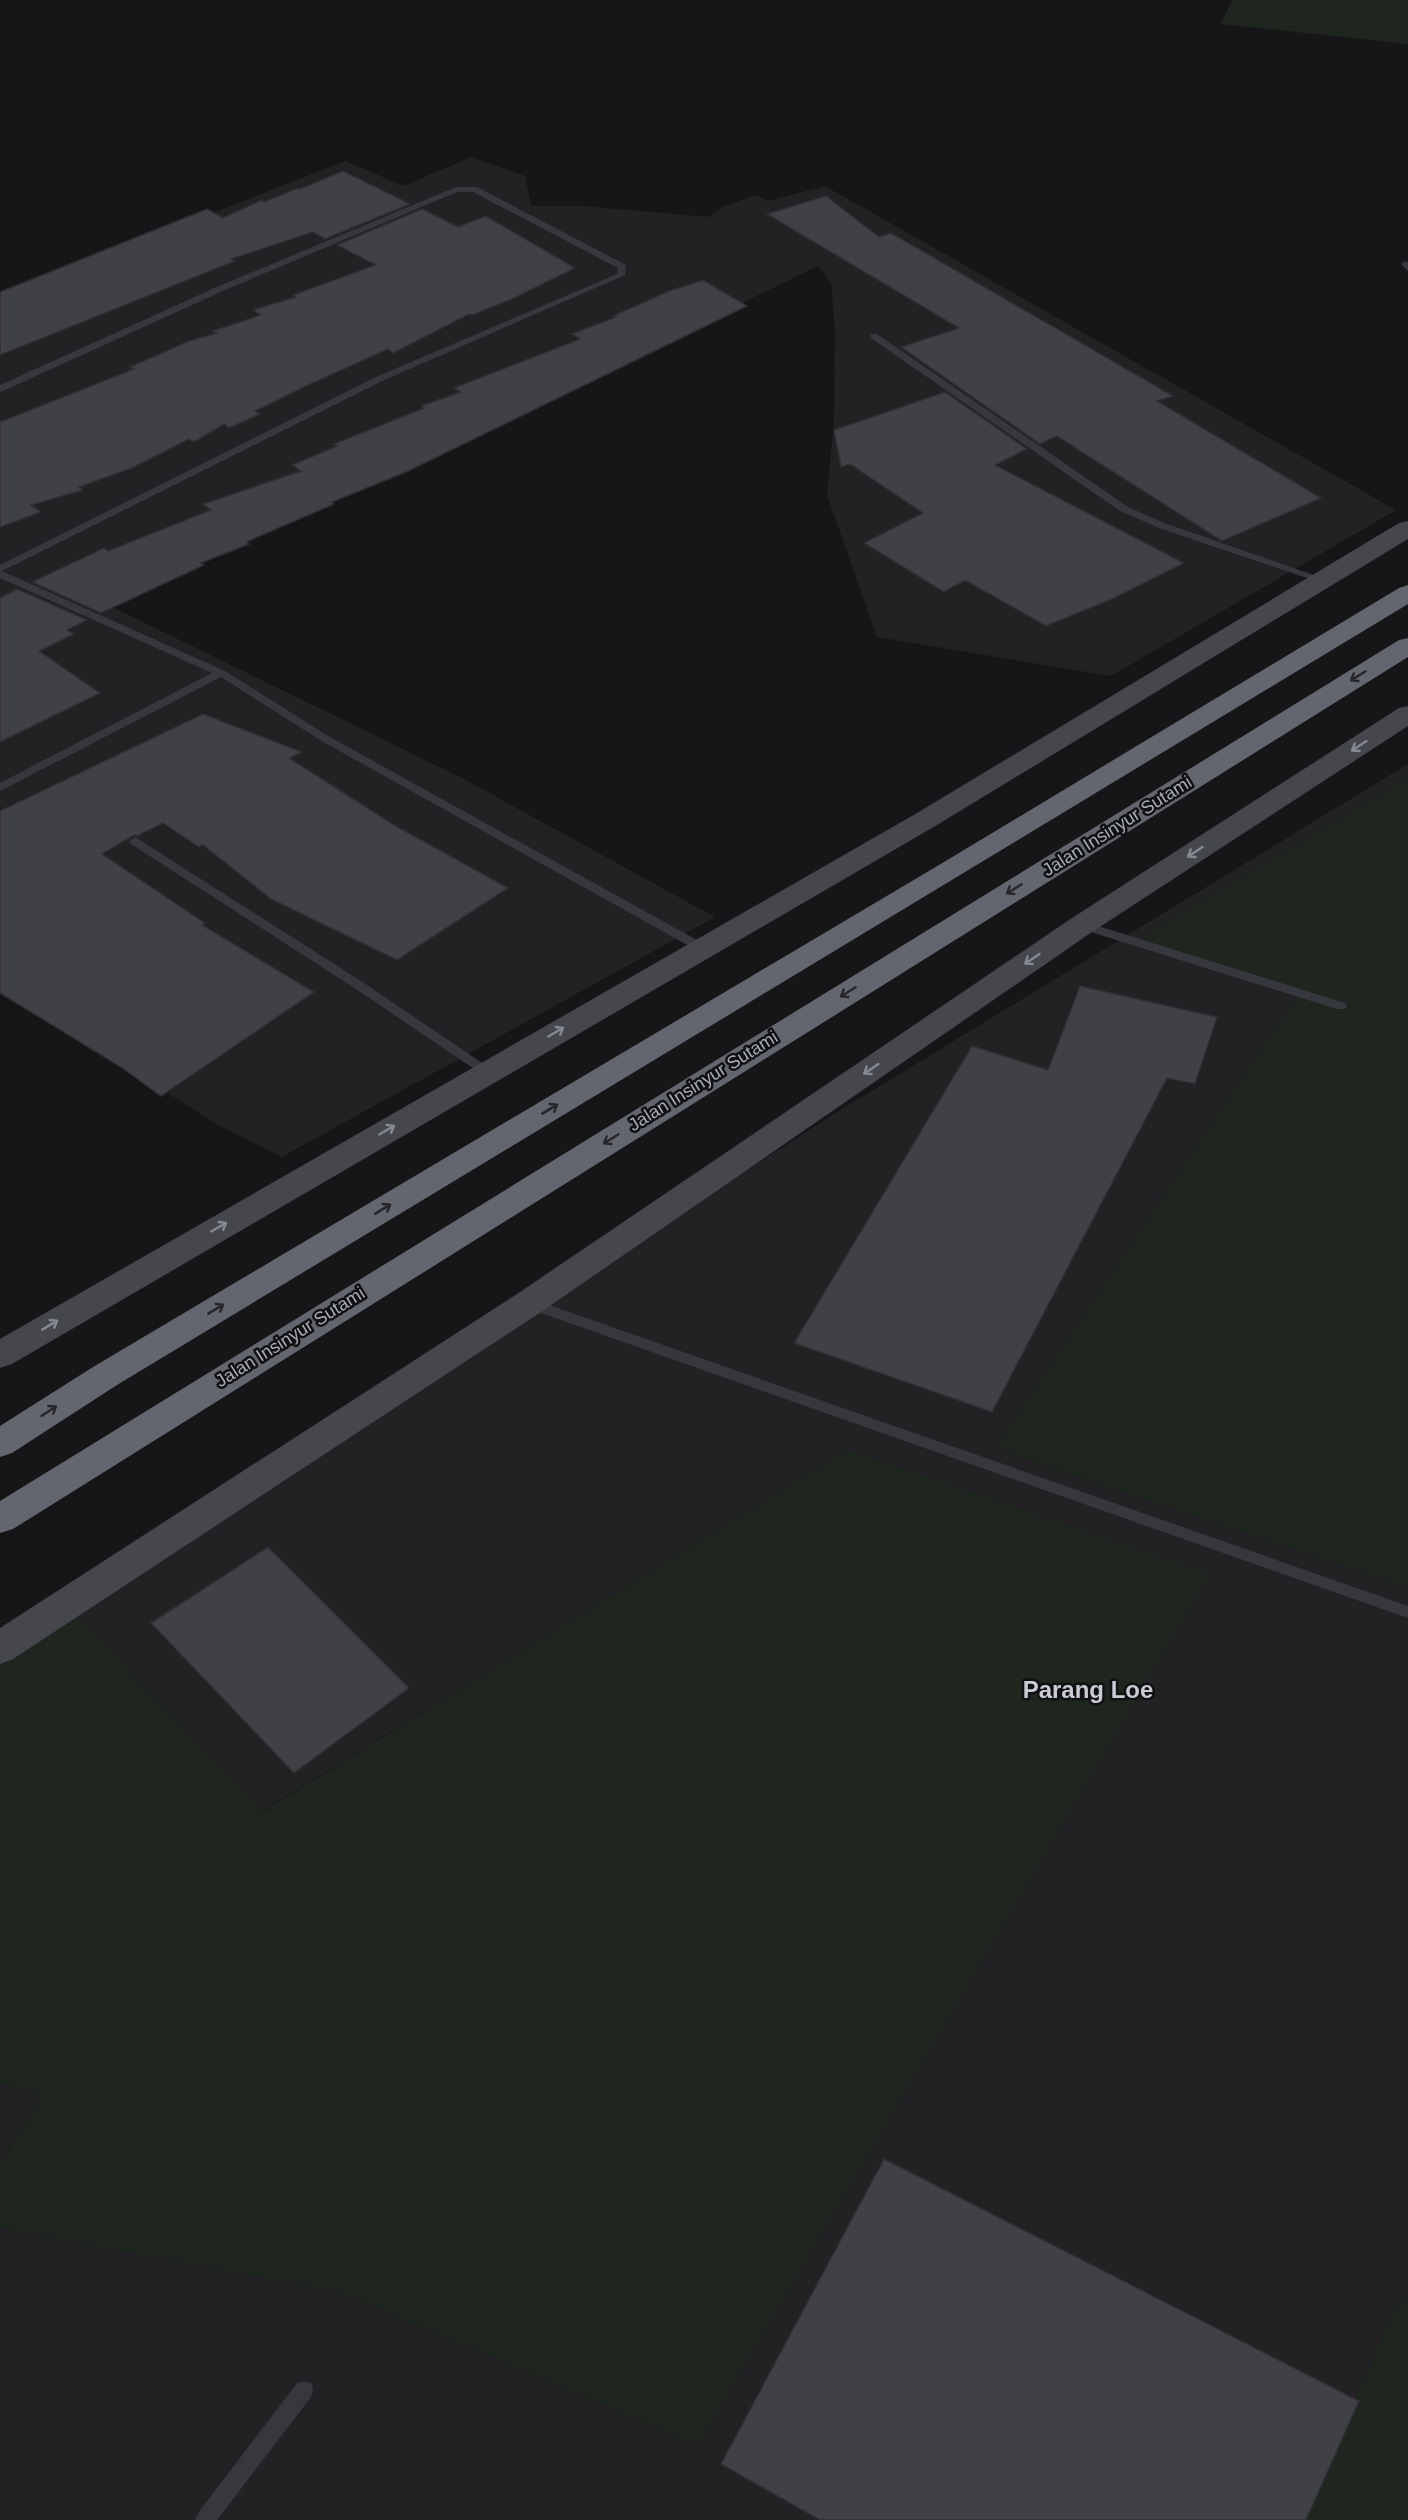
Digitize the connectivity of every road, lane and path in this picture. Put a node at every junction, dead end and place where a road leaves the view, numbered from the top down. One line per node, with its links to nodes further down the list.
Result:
1 (874, 336): 6 (lane)
2 (0, 389): 4 (lane)
3 (1408, 528): 6 (street)
4 (0, 569)
5 (0, 574): 9 (lane)
6 (1320, 579): 14 (street)
7 (1408, 592): 19 (highway, one-way to 7)
8 (1408, 646): 20 (highway, Jalan Insinyur Sutami, one-way to 20)
9 (222, 674): 11 (lane); 14 (lane)
10 (1408, 714): 13 (street, one-way to 13)
11 (0, 788)
12 (135, 841): 16 (lane)
13 (1083, 925): 15 (lane); 17 (street, one-way to 17)
14 (702, 948): 16 (street, one-way to 14)
15 (1341, 1006)
16 (487, 1072): 18 (street, one-way to 16)
17 (529, 1303): 21 (lane); 22 (street)
18 (0, 1355)
19 (0, 1443)
20 (0, 1519)
21 (1408, 1612)
22 (0, 1648)
23 (304, 2390): 24 (lane)
24 (206, 2520)

